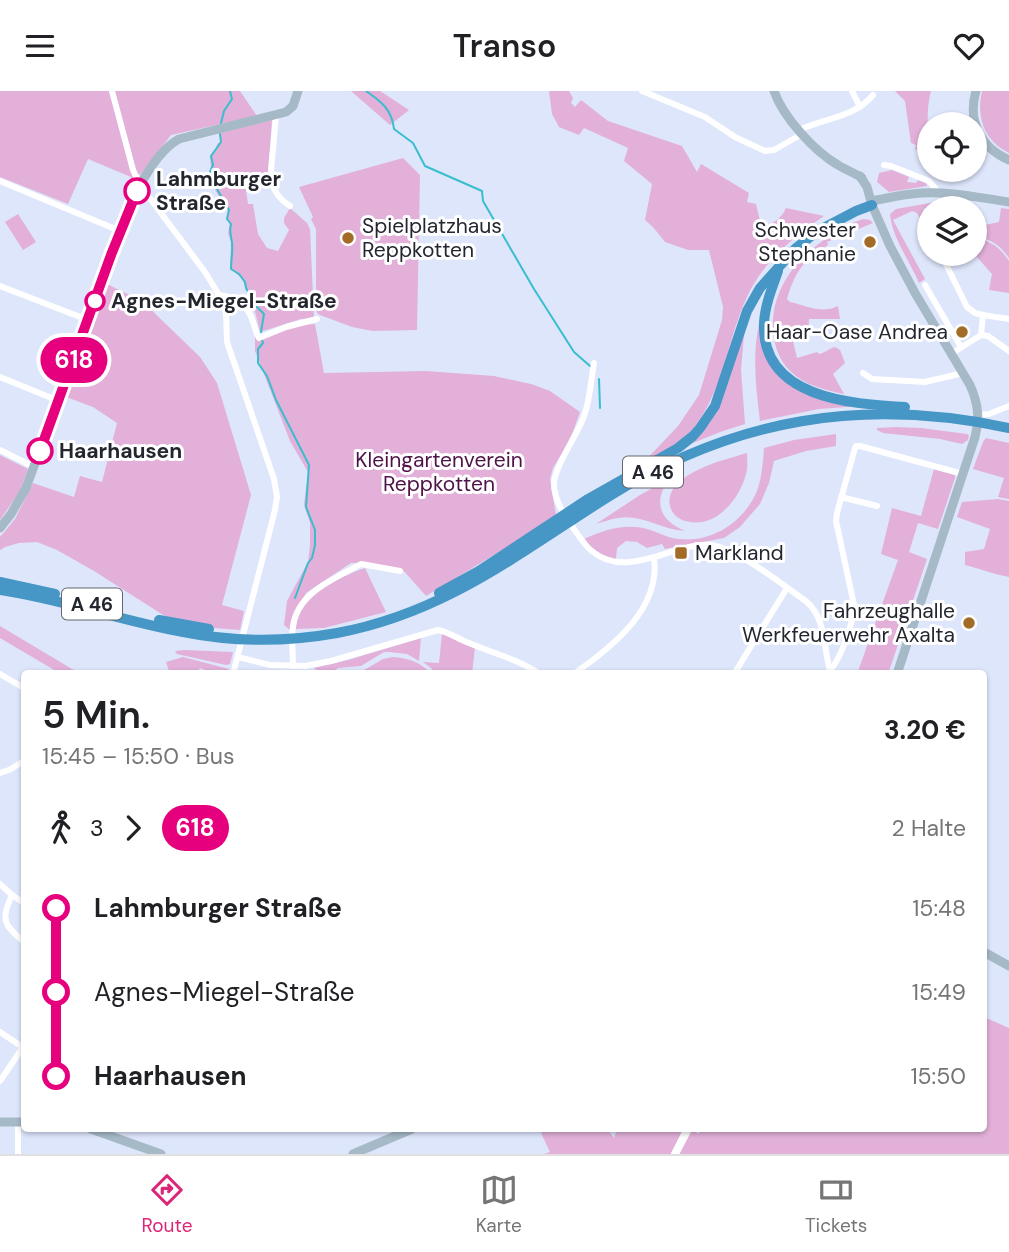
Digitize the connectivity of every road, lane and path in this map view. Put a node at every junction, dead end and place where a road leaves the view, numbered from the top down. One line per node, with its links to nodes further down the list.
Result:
1 (112, 91): 14 (street)
2 (298, 91): 9 (main road)
3 (642, 91): 10 (street)
4 (774, 91): 10 (main road)
5 (852, 91): 8 (street)
6 (976, 91): 11 (main road)
7 (873, 95): 8 (street)
8 (860, 107): 10 (street)
9 (276, 115): 14 (main road); 18 (street)
10 (801, 132): 16 (main road)
11 (1009, 160)
12 (884, 165): 15 (street)
13 (0, 181): 19 (street)
14 (140, 185): 19 (main road); 24 (street)
15 (939, 193): 16 (main road); 17 (main road)
16 (874, 202): 21 (highway); 32 (main road)
17 (1009, 202)
18 (290, 206)
19 (120, 231): 28 (main road)
20 (948, 266): 25 (street)
21 (779, 268): 39 (highway); 48 (highway)
22 (925, 285): 30 (street)
23 (0, 286): 28 (street)
24 (219, 295): 26 (street); 59 (street)
25 (983, 315): 27 (street); 29 (street)
26 (317, 319)
27 (1009, 319)
28 (88, 320): 37 (main road)
29 (981, 335): 30 (street); 31 (street)
30 (961, 347): 32 (street)
31 (1009, 351)
32 (951, 354): 35 (main road)
33 (593, 367): 53 (street)
34 (863, 373): 35 (street)
35 (963, 373): 40 (main road)
36 (0, 377): 37 (street)
37 (59, 401): 46 (main road)
38 (1009, 406): 40 (street)
39 (917, 408): 41 (highway, A 46); 42 (highway, A 46)
40 (978, 412): 47 (main road)
41 (1009, 421)
42 (773, 423): 43 (highway, A 46); 44 (highway, A 46)
43 (1009, 428)
44 (738, 433): 48 (highway, A 46); 51 (highway, A 46)
45 (0, 450): 46 (street)
46 (34, 467): 52 (main road)
47 (963, 474): 49 (street); 67 (main road)
48 (632, 475): 51 (highway, A 46)
49 (841, 497): 50 (street); 66 (street)
50 (877, 506)
51 (568, 518): 58 (highway, A 46)
52 (0, 527)
53 (654, 558): 56 (street); 63 (street)
54 (400, 571): 60 (street)
55 (0, 582): 58 (highway, A 46)
56 (788, 588): 64 (street); 65 (street)
57 (0, 590): 58 (highway, A 46)
58 (232, 635)
59 (238, 657): 60 (street); 61 (street)
60 (293, 666): 62 (street)
61 (234, 670)
62 (533, 670)
63 (580, 670)
64 (737, 670)
65 (829, 670)
66 (831, 670)
67 (898, 670)
68 (0, 674): 69 (street)
69 (21, 686)
70 (21, 763): 71 (street)
71 (0, 773)
72 (0, 884): 73 (street)
73 (12, 895): 74 (street); 75 (street)
74 (21, 901)
75 (21, 939)
76 (987, 954): 77 (main road)
77 (1009, 967)
78 (0, 1032): 79 (street)
79 (21, 1046)
80 (21, 1052): 81 (street)
81 (0, 1081)
82 (0, 1122): 83 (main road)
83 (21, 1122): 87 (street)
84 (99, 1132): 88 (main road)
85 (405, 1132): 89 (main road)
86 (686, 1132): 90 (street)
87 (18, 1154)
88 (161, 1154)
89 (353, 1154)
90 (675, 1154)

